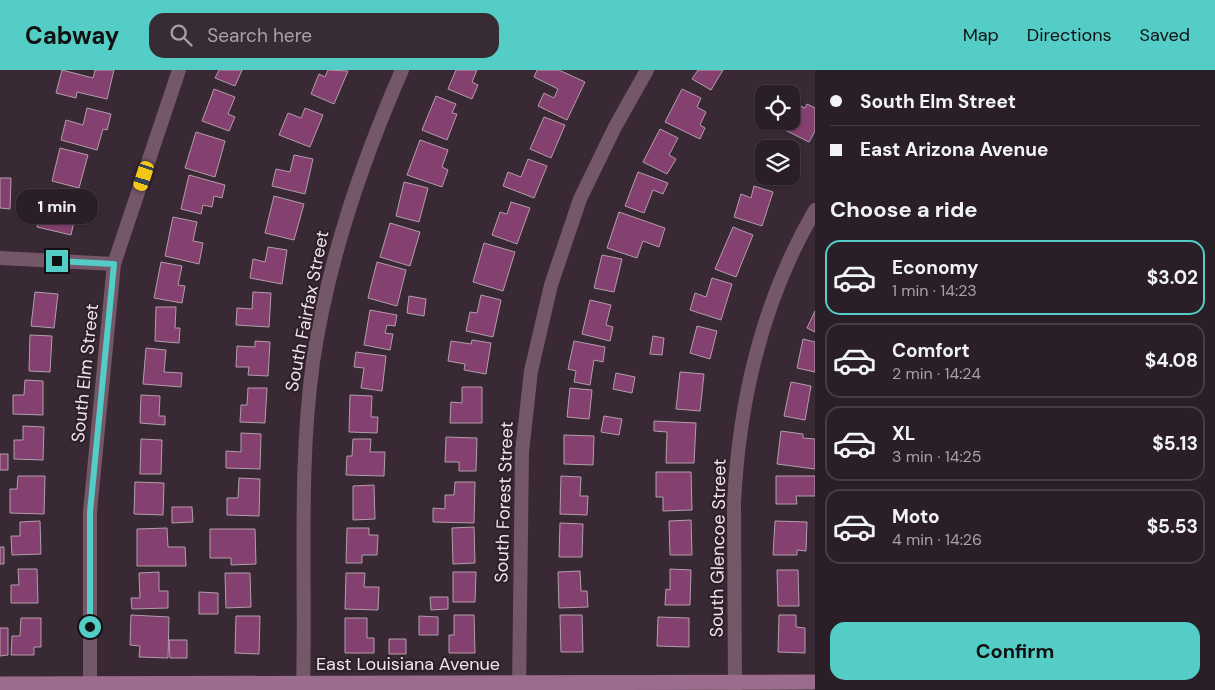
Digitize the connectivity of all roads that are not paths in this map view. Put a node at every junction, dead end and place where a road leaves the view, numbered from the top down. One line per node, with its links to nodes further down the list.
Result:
1 (179, 70): 6 (street, South Elm Street)
2 (402, 70): 9 (street, South Fairfax Street)
3 (647, 70): 12 (street, South Forest Street)
4 (815, 210): 10 (street, South Glencoe Street)
5 (0, 258): 6 (street)
6 (114, 264): 11 (street, South Elm Street)
7 (815, 682): 10 (street, East Louisiana Avenue)
8 (0, 684): 11 (street, East Louisiana Avenue)
9 (303, 686): 11 (street, East Louisiana Avenue); 12 (street, East Louisiana Avenue)
10 (735, 686): 12 (street, East Louisiana Avenue)
11 (90, 687)
12 (519, 687)

